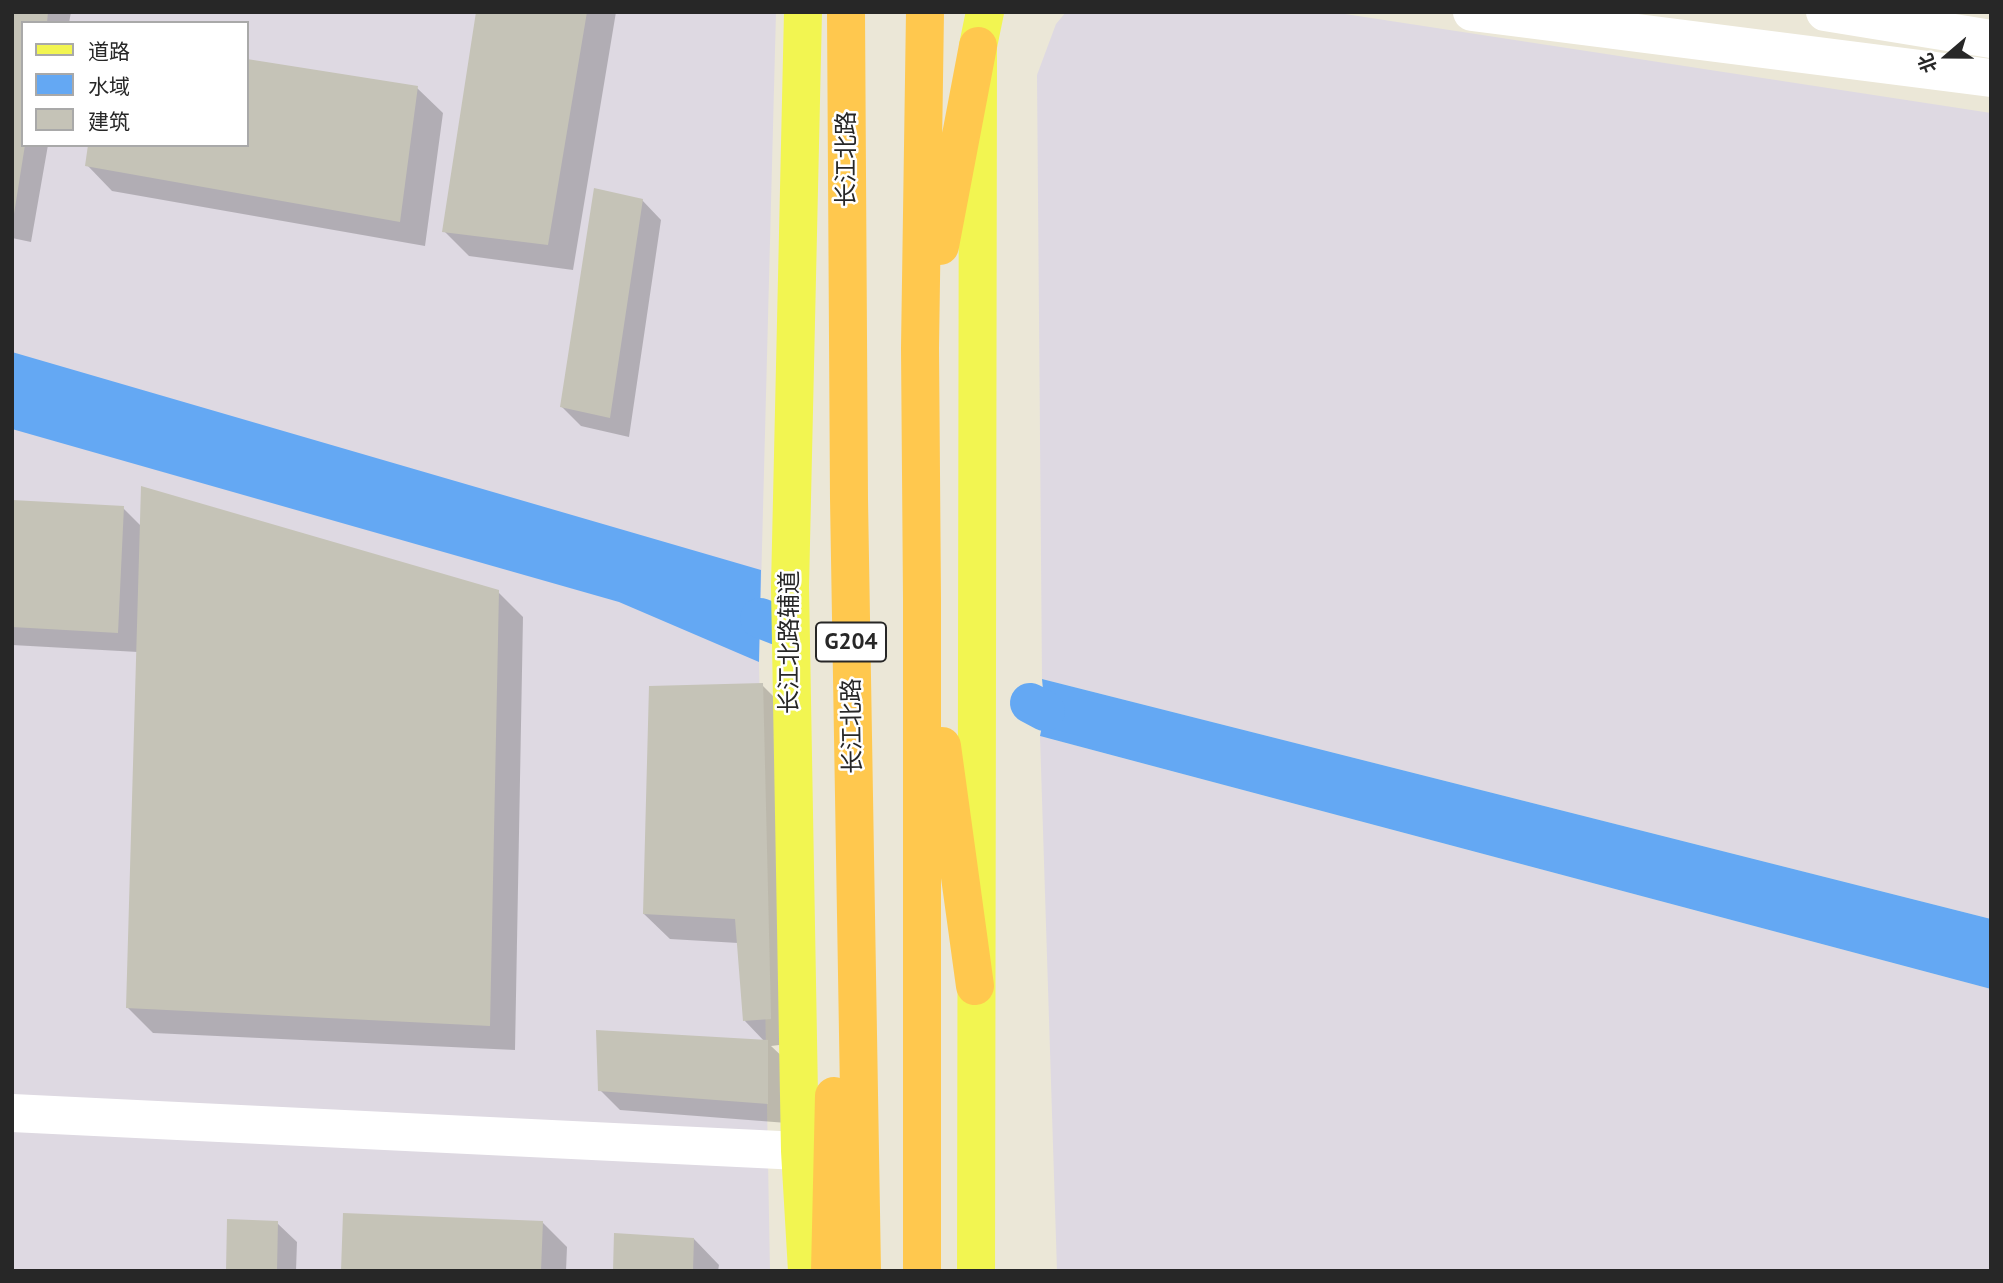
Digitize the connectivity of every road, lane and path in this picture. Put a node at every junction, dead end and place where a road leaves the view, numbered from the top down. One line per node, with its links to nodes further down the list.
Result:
1 (803, 12): 14 (main road, 长江北路辅道)
2 (846, 12): 10 (highway, 长江北路 / G204)
3 (925, 12): 9 (highway, G204)
4 (1472, 12): 8 (street)
5 (1825, 12): 7 (street)
6 (982, 29): 9 (highway); 12 (main road)
7 (1991, 39)
8 (1991, 78)
9 (920, 348): 11 (highway, G204)
10 (849, 499): 16 (highway); 17 (highway, 长江北路 / G204)
11 (922, 599): 12 (highway); 18 (highway, G204)
12 (975, 986): 19 (main road)
13 (12, 1113): 14 (street)
14 (800, 1151): 15 (main road, 长江北路辅道)
15 (807, 1271)
16 (830, 1271)
17 (862, 1271)
18 (922, 1271)
19 (976, 1271)

